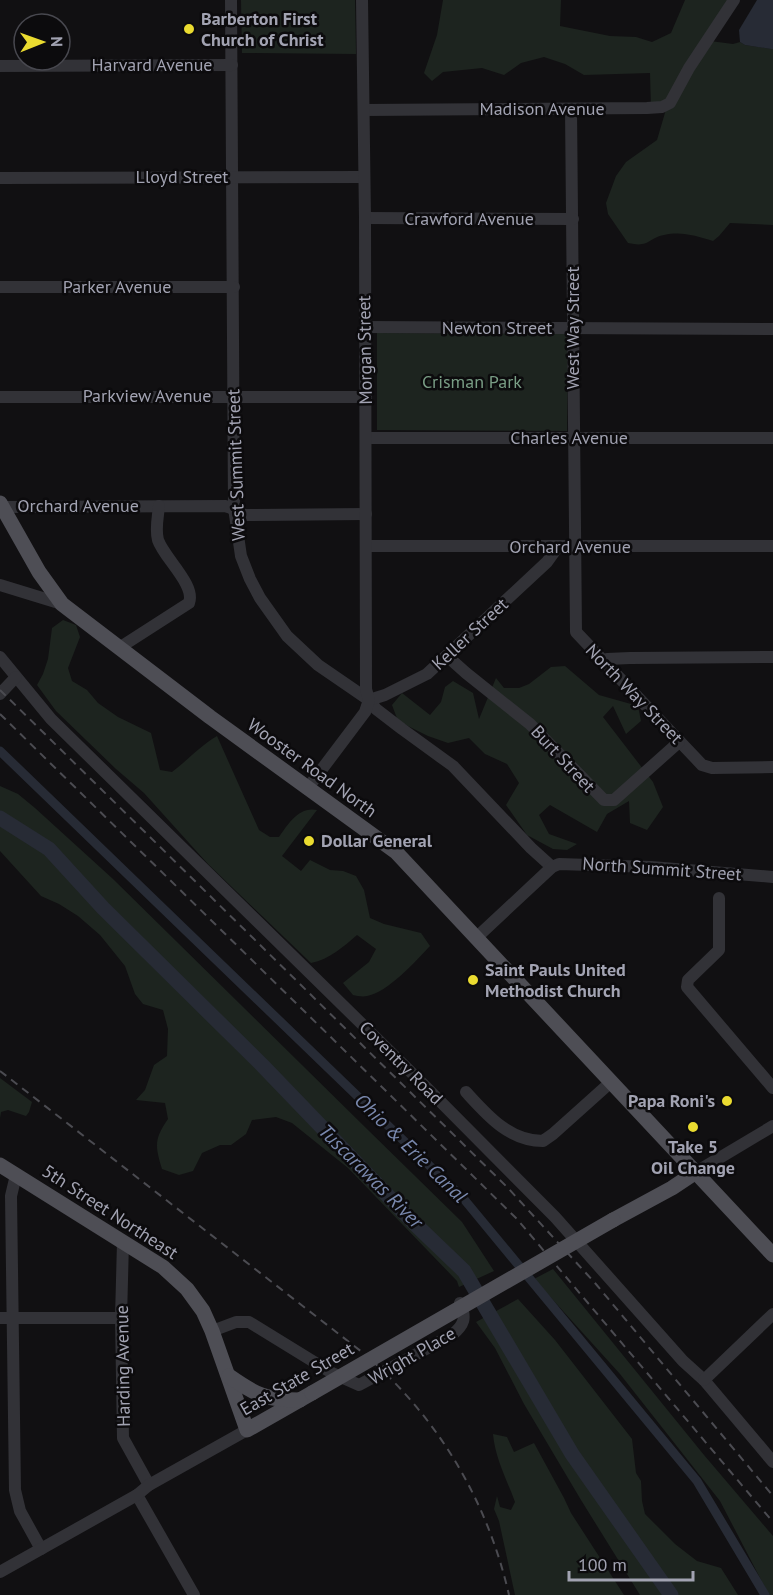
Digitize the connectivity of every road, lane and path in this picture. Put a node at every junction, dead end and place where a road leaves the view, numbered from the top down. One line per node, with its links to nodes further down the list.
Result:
1 (231, 0): 4 (street, West Summit Street)
2 (362, 0): 7 (street, Morgan Street)
3 (734, 0): 6 (street, Madison Avenue)
4 (232, 65): 5 (street, Harvard Avenue); 8 (street, West Summit Street)
5 (0, 66)
6 (571, 109): 7 (street, Madison Avenue); 12 (street, West Way Street)
7 (364, 110): 9 (street, Morgan Street)
8 (232, 177): 9 (street, Lloyd Street); 10 (street, Lloyd Street); 14 (street, West Summit Street)
9 (364, 177): 11 (street, Morgan Street)
10 (0, 178)
11 (365, 218): 12 (street, Crawford Avenue); 15 (street, Morgan Street)
12 (573, 219): 16 (street, West Way Street)
13 (0, 287): 14 (street, Parker Avenue)
14 (234, 287): 18 (street, West Summit Street)
15 (365, 327): 16 (street, Newton Street); 20 (street, Morgan Street)
16 (573, 328): 17 (street, Newton Street); 22 (street, West Way Street)
17 (773, 329)
18 (233, 396): 19 (street, Parkview Avenue); 20 (street, Parkview Avenue); 26 (street, West Summit Street)
19 (0, 397)
20 (366, 397): 21 (street, Morgan Street)
21 (366, 438): 22 (street, Charles Avenue); 27 (street, Morgan Street)
22 (573, 438): 23 (street, Charles Avenue); 31 (street, West Way Street)
23 (773, 438)
24 (1, 505): 25 (street, Orchard Avenue); 33 (main road, Wooster Road North)
25 (159, 506): 26 (street, Orchard Avenue); 34 (street)
26 (234, 508): 27 (street, Orchard Avenue); 41 (street, West Summit Street)
27 (366, 514): 28 (street, Morgan Street)
28 (366, 546): 30 (street, Orchard Avenue); 41 (street, Morgan Street)
29 (773, 546): 31 (street, Orchard Avenue)
30 (557, 548): 31 (street, Orchard Avenue); 35 (street, Keller Street)
31 (574, 548): 38 (street, North Way Street)
32 (0, 585): 33 (street)
33 (62, 604): 34 (main road, Wooster Road North)
34 (119, 648): 44 (main road, Wooster Road North)
35 (447, 656): 41 (street, Keller Street); 42 (street, Burt Street)
36 (0, 657): 39 (street, Coventry Road)
37 (773, 657): 38 (street)
38 (603, 661): 42 (street, North Way Street)
39 (16, 676): 40 (street); 64 (street, Coventry Road)
40 (0, 694)
41 (369, 700): 44 (street); 45 (street, West Summit Street)
42 (679, 742): 43 (street, North Way Street)
43 (773, 767)
44 (307, 789): 48 (main road, Wooster Road North)
45 (552, 867): 46 (street, North Summit Street); 48 (street)
46 (773, 877)
47 (719, 898): 50 (street)
48 (476, 938): 49 (main road, Wooster Road North)
49 (611, 1082): 51 (street); 54 (main road, Wooster Road North)
50 (773, 1088)
51 (466, 1092)
52 (773, 1126): 54 (street)
53 (0, 1165): 55 (main road, 5th Street Northeast)
54 (696, 1172): 57 (main road, Wooster Road North); 65 (main road, East State Street, bridge)
55 (16, 1174): 56 (main road, 5th Street Northeast); 60 (street)
56 (123, 1242): 61 (street, Harding Avenue); 62 (main road, 5th Street Northeast)
57 (773, 1255)
58 (460, 1303): 62 (street, Wright Place)
59 (773, 1314): 64 (street)
60 (6, 1318): 61 (street); 70 (street)
61 (122, 1318): 68 (street, Harding Avenue)
62 (212, 1331): 63 (main road, 5th Street Northeast)
63 (229, 1376): 65 (main road); 66 (main road, 5th Street Northeast)
64 (704, 1380): 67 (street, Coventry Road)
65 (306, 1397): 66 (main road, East State Street)
66 (248, 1430): 68 (street, East State Street)
67 (773, 1462)
68 (149, 1485): 69 (street, East State Street)
69 (137, 1495): 70 (street, East State Street); 72 (street)
70 (42, 1549): 71 (street, East State Street)
71 (0, 1572)
72 (194, 1595)

